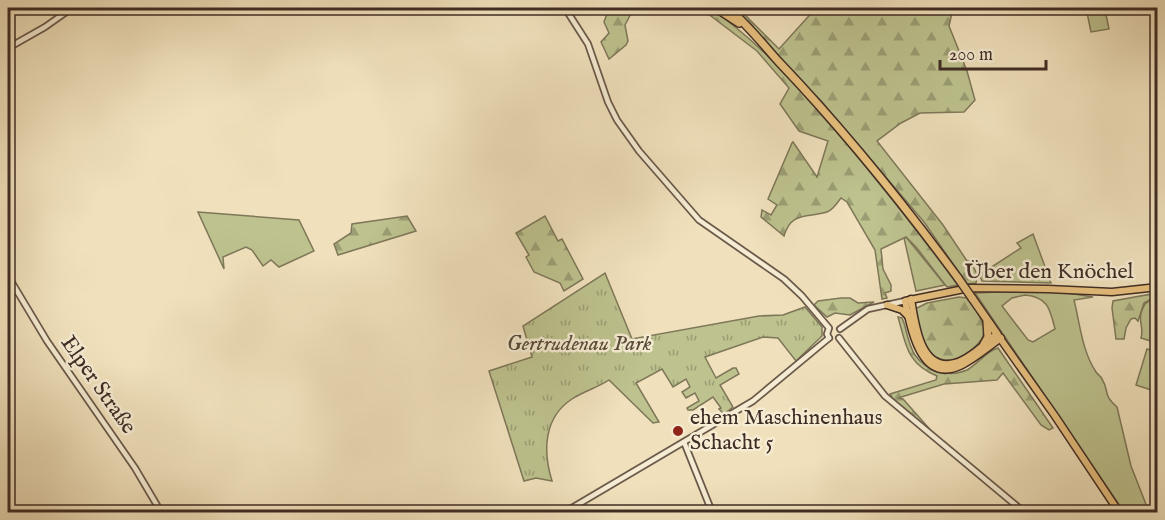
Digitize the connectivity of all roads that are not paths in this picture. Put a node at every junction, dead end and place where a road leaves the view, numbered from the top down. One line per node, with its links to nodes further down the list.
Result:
1 (72, 8): 6 (street)
2 (565, 8): 13 (street)
3 (716, 8): 5 (highway)
4 (728, 8): 5 (highway)
5 (755, 37): 11 (highway, bridge)
6 (8, 48)
7 (8, 276): 20 (street, Elper Straße)
8 (1158, 286): 9 (main road, Über den Knöchel)
9 (908, 300): 10 (street, Über den Knöchel); 12 (main road); 18 (main road)
10 (887, 304): 12 (main road); 14 (street, Über den Knöchel)
11 (982, 312): 15 (highway); 18 (highway)
12 (908, 316): 15 (main road)
13 (829, 328): 14 (street); 16 (street)
14 (840, 329): 17 (street)
15 (999, 336): 18 (main road); 24 (main road)
16 (830, 338): 17 (street); 19 (street)
17 (839, 338): 23 (street)
18 (984, 344)
19 (684, 442): 21 (street); 22 (street)
20 (161, 513)
21 (565, 513)
22 (712, 513)
23 (1023, 513)
24 (1119, 513)

